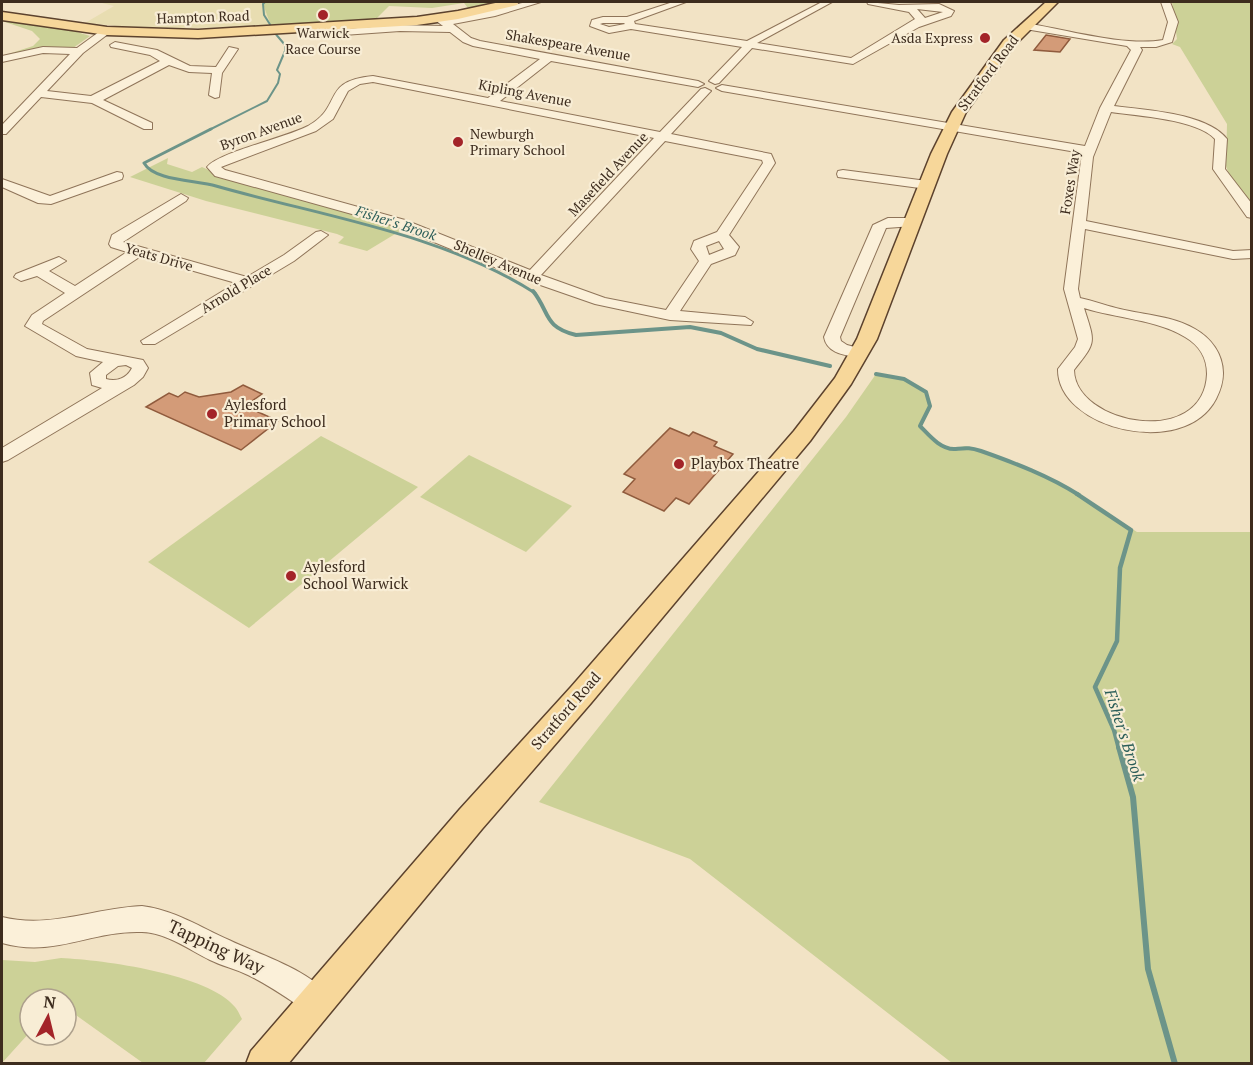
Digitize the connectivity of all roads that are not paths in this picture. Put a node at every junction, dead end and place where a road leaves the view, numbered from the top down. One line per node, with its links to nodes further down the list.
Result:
1 (513, 2): 11 (main road, Hampton Road)
2 (536, 2): 11 (street, Hampton Road)
3 (681, 2): 15 (street)
4 (828, 2): 15 (street, Masefield Avenue)
5 (871, 2): 8 (street)
6 (1052, 2): 12 (main road, Stratford Road)
7 (1166, 2): 14 (street)
8 (891, 6): 10 (street); 10 (street)
9 (2, 16): 13 (main road, Hampton Road)
10 (917, 20): 15 (street)
11 (445, 23): 13 (main road, Hampton Road); 21 (street, Shakespeare Avenue)
12 (1025, 26): 14 (street); 34 (main road, Stratford Road)
13 (107, 31): 20 (street)
14 (1131, 44): 31 (street, Foxes Way)
15 (749, 45): 26 (street, Masefield Avenue)
16 (247, 48): 19 (street)
17 (116, 49): 23 (street)
18 (215, 49): 19 (street)
19 (233, 49): 24 (street)
20 (79, 51): 22 (street); 28 (street)
21 (549, 57): 26 (street, Shakespeare Avenue); 30 (street)
22 (2, 59)
23 (168, 61): 24 (street); 29 (street)
24 (218, 70): 27 (street)
25 (379, 80): 30 (street, Kipling Avenue); 39 (street, Byron Avenue)
26 (710, 86): 34 (street, Shakespeare Avenue); 37 (street, Masefield Avenue)
27 (212, 92)
28 (39, 94): 29 (street); 33 (street)
29 (95, 99): 35 (street)
30 (491, 102): 37 (street, Kipling Avenue)
31 (1106, 108): 38 (street, Foxes Way); 45 (street)
32 (3, 112): 33 (street)
33 (20, 112): 36 (street)
34 (951, 127): 38 (street, Shakespeare Avenue); 43 (main road, Stratford Road)
35 (135, 130)
36 (2, 131)
37 (664, 135): 56 (street, Masefield Avenue); 60 (street, Kipling Avenue)
38 (1089, 150): 47 (street, Foxes Way)
39 (220, 173): 56 (street, Shelley Avenue)
40 (120, 174): 42 (street)
41 (842, 176): 43 (street)
42 (2, 183)
43 (927, 185): 46 (main road, Stratford Road)
44 (167, 194): 51 (street, Yeats Drive)
45 (1251, 214)
46 (913, 222): 66 (main road, Stratford Road); 66 (street)
47 (1079, 224): 52 (street); 59 (street, Foxes Way)
48 (305, 230): 49 (street)
49 (321, 235): 50 (street); 57 (street, Arnold Place)
50 (337, 239)
51 (138, 251): 57 (street, Yeats Drive); 58 (street)
52 (1251, 255)
53 (59, 261): 54 (street)
54 (38, 270): 55 (street); 58 (street)
55 (21, 277)
56 (531, 277): 60 (street, Shelley Avenue)
57 (248, 282): 63 (street, Arnold Place)
58 (77, 292): 65 (street)
59 (1074, 302): 59 (street, Foxes Way)
60 (670, 315): 62 (street, Shelley Avenue)
61 (155, 317): 63 (street)
62 (745, 322)
63 (174, 326): 64 (street, Arnold Place)
64 (149, 341)
65 (82, 353): 67 (street); 68 (street)
66 (860, 353): 73 (main road, Stratford Road)
67 (120, 360): 68 (street); 69 (street)
68 (97, 376): 69 (street); 70 (street)
69 (123, 383): 70 (street)
70 (75, 412): 71 (street)
71 (2, 456)
72 (2, 930): 73 (street, Tapping Way)
73 (317, 1001): 74 (main road, Stratford Road)
74 (264, 1064)

